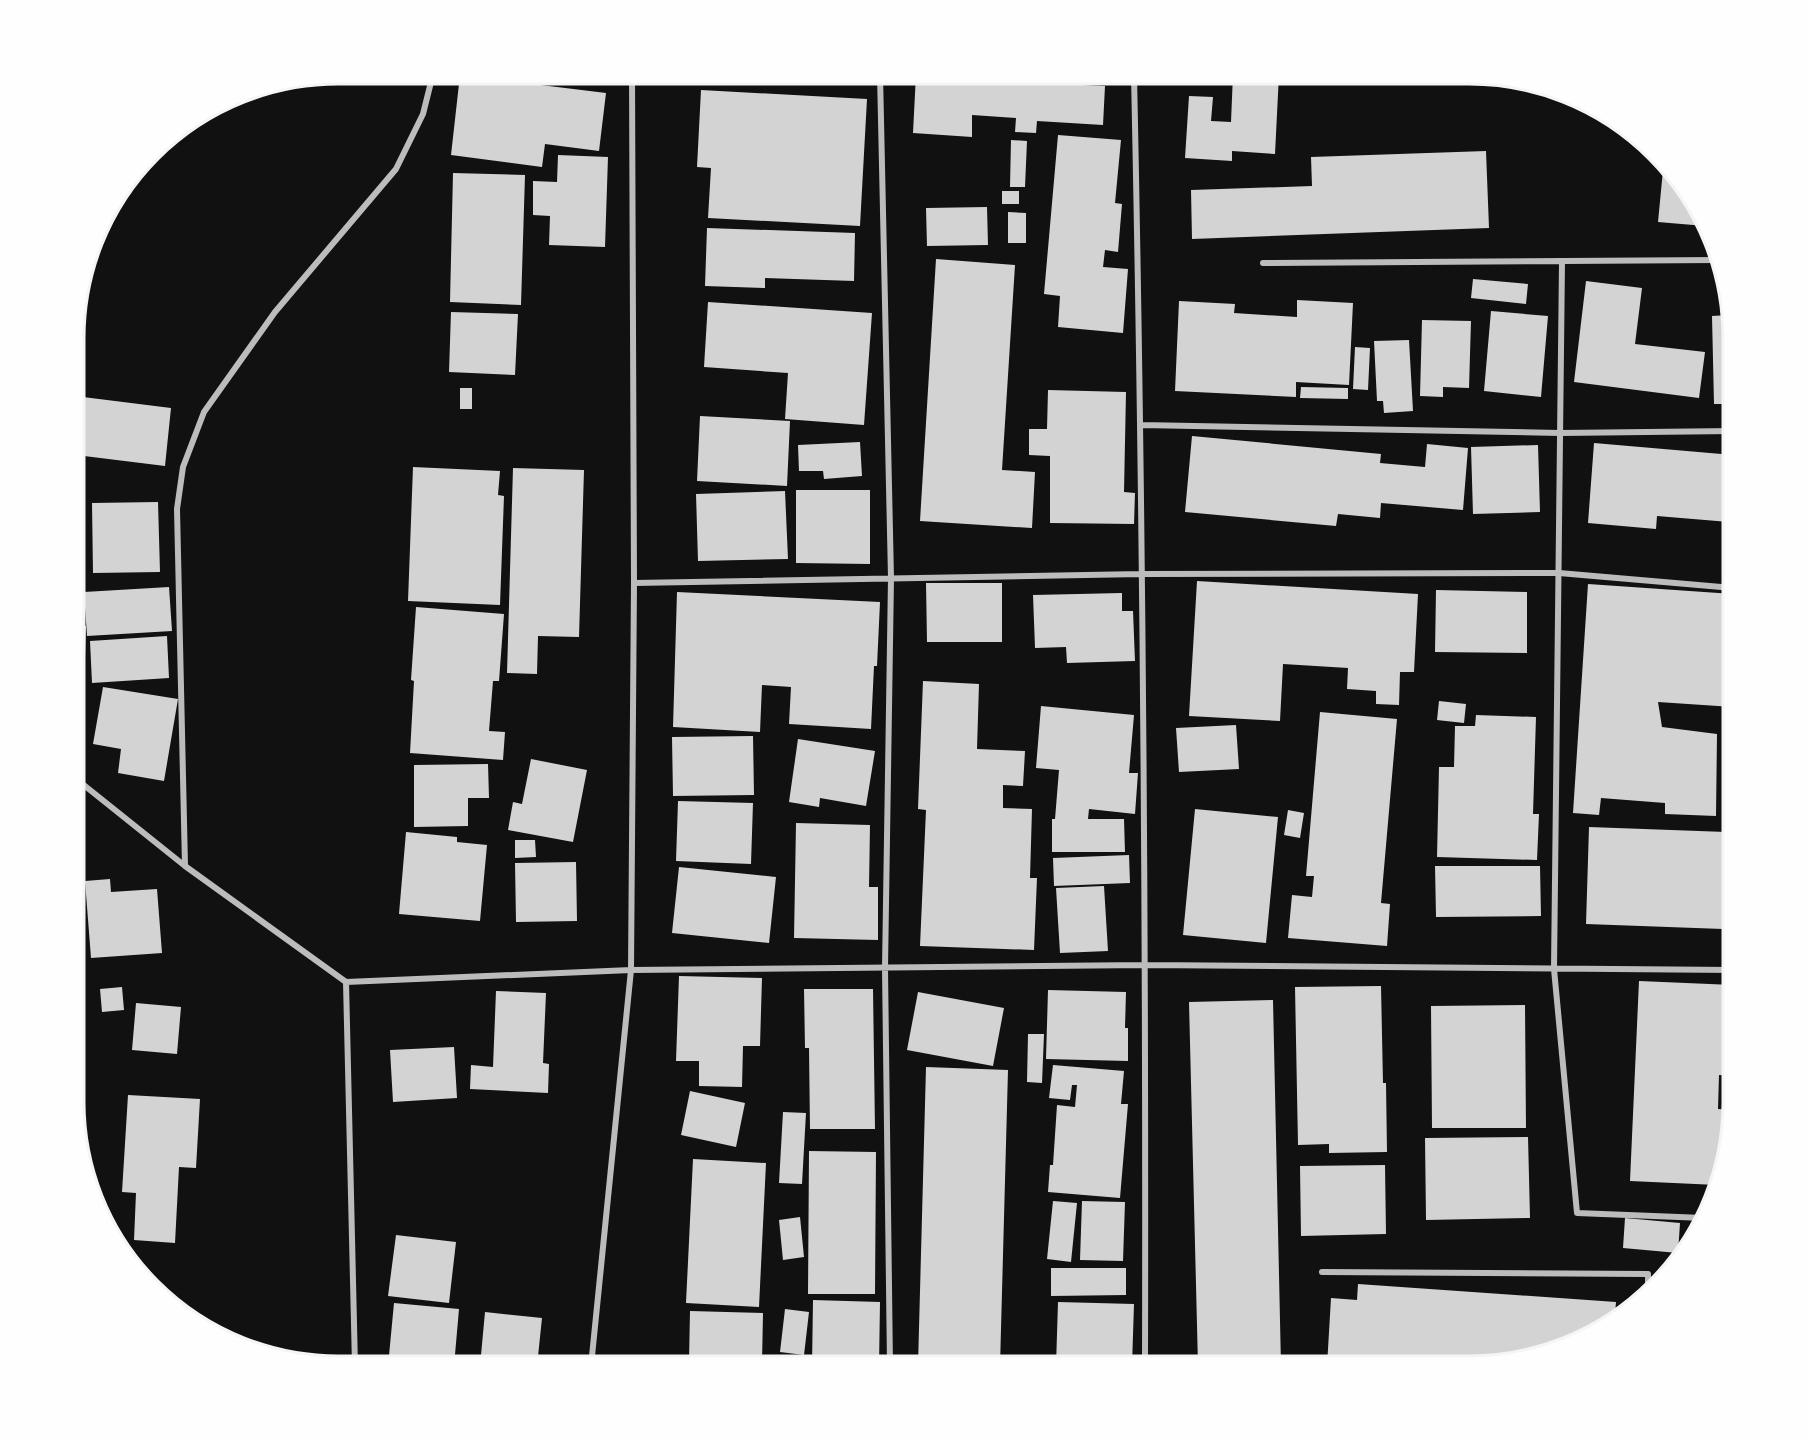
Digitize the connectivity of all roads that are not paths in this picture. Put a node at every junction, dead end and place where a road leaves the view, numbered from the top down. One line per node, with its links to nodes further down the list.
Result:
1 (430, 84): 17 (street)
2 (632, 84): 14 (street)
3 (880, 84): 13 (street)
4 (1134, 84): 8 (street)
5 (1710, 260): 6 (street)
6 (1562, 262): 7 (street); 10 (street)
7 (1263, 263)
8 (1141, 425): 10 (street); 12 (street)
9 (1723, 431): 10 (street)
10 (1560, 433): 11 (street)
11 (1559, 573): 12 (street); 15 (street); 20 (street)
12 (1141, 574): 13 (street); 18 (street)
13 (891, 578): 14 (street); 19 (street)
14 (634, 583): 21 (street)
15 (1723, 587)
16 (84, 785): 17 (street)
17 (185, 866): 23 (street)
18 (1146, 965): 19 (street); 20 (street); 30 (street)
19 (885, 968): 21 (street); 29 (street)
20 (1554, 969): 22 (street); 24 (street)
21 (631, 970): 23 (street); 28 (street)
22 (1723, 970)
23 (346, 982): 27 (street)
24 (1695, 1218)
25 (1322, 1272): 26 (street)
26 (1648, 1281)
27 (355, 1356)
28 (592, 1356)
29 (890, 1356)
30 (1145, 1356)

